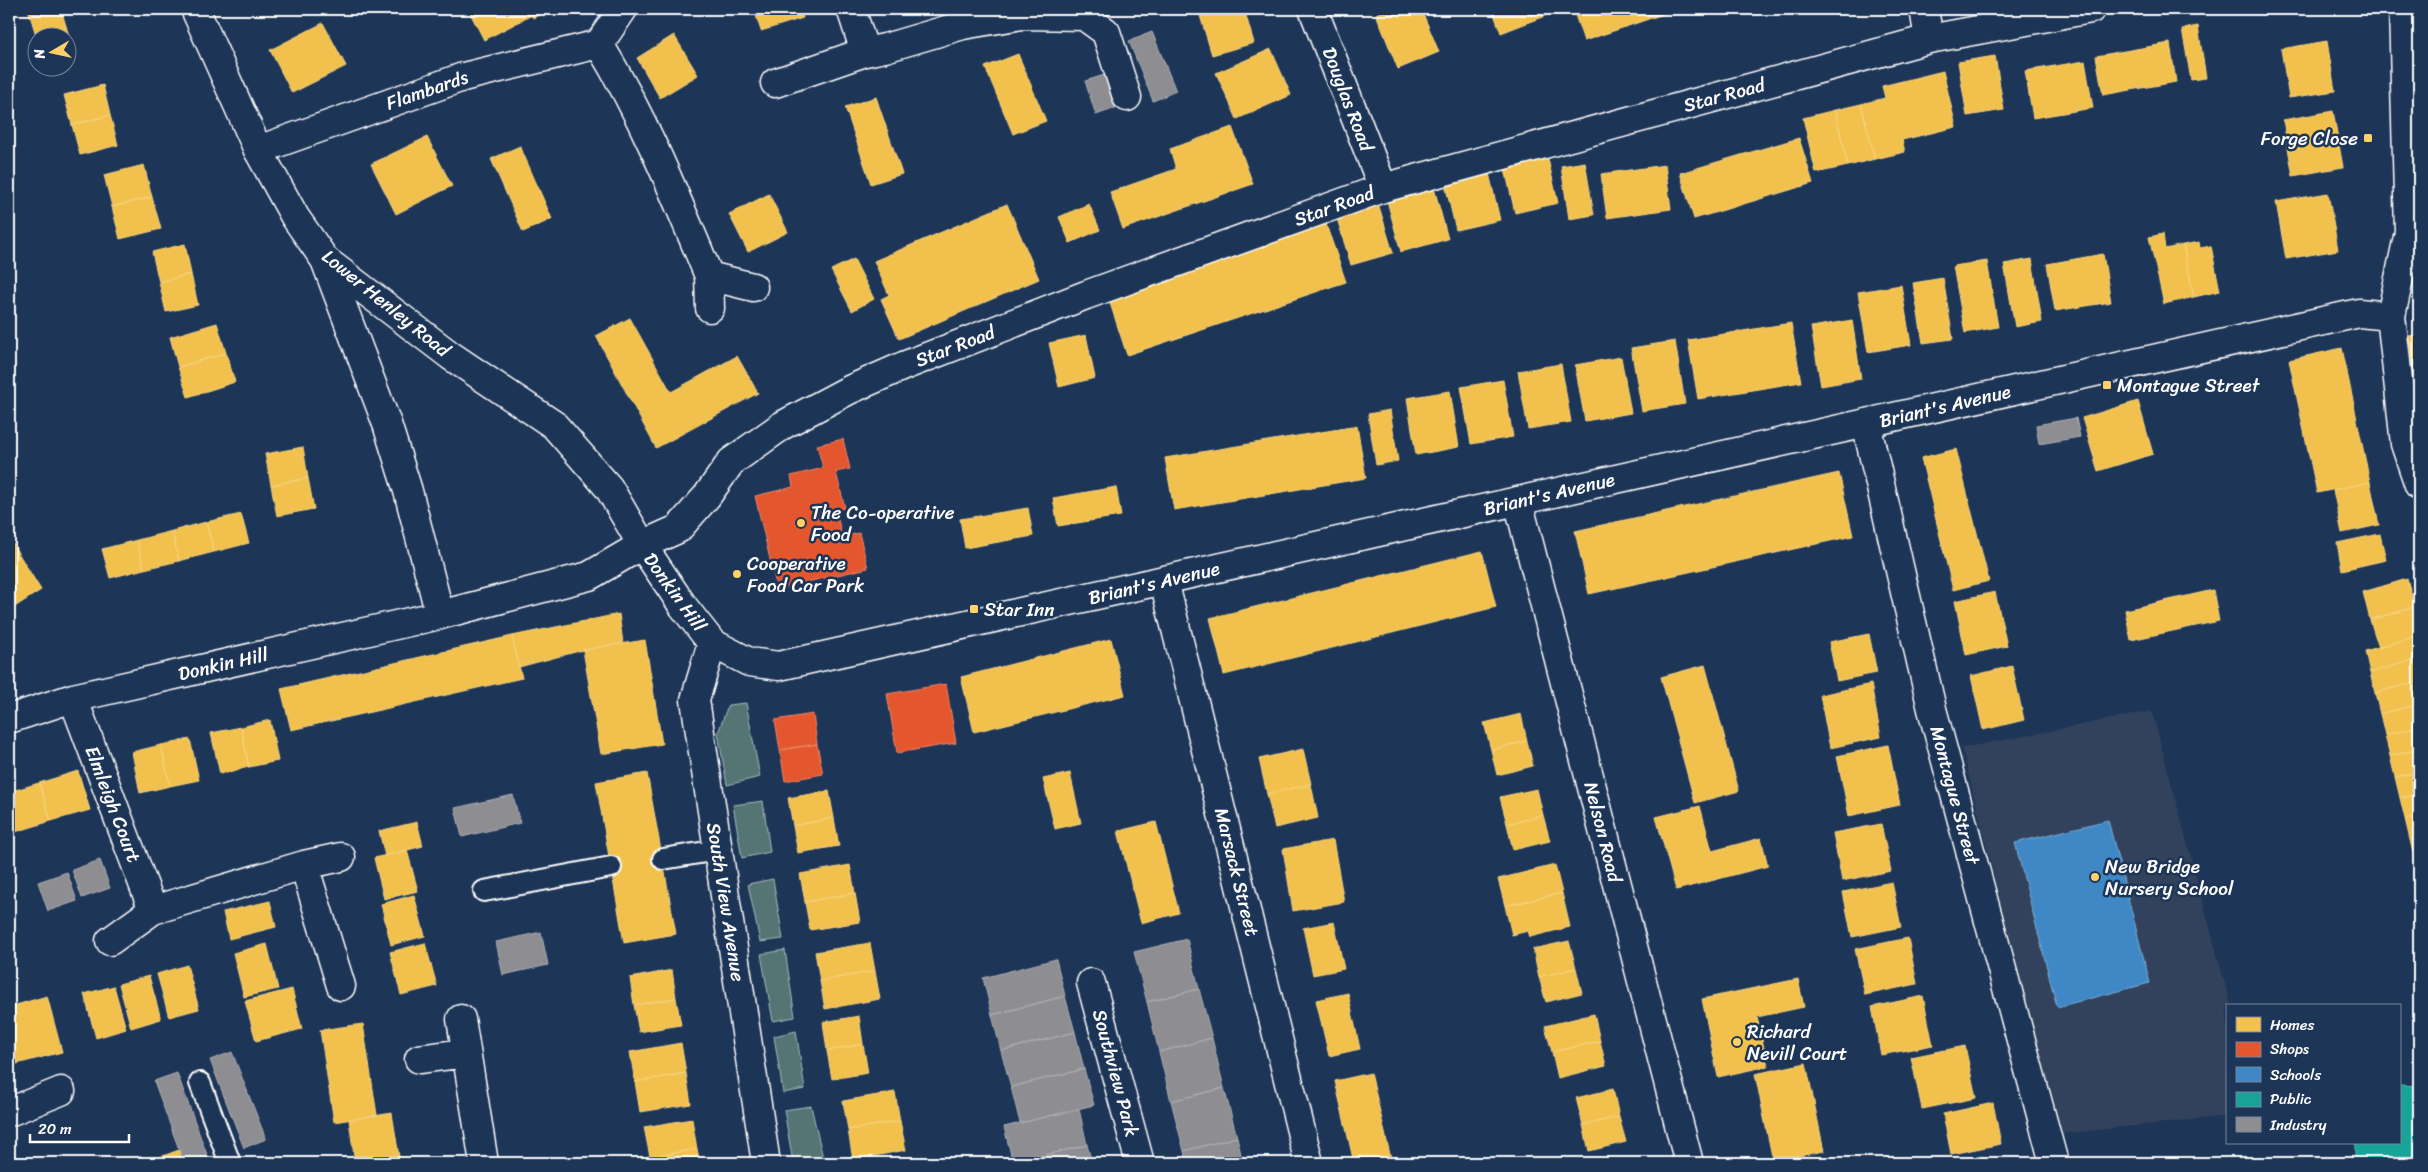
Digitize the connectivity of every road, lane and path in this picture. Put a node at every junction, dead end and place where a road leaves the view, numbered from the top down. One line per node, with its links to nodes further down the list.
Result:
1 (195, 9): 13 (street, Lower Henley Road)
2 (623, 9): 9 (street)
3 (851, 9): 10 (street)
4 (1313, 9): 15 (street, Douglas Road)
5 (1924, 9): 8 (street)
6 (2091, 9): 8 (street, Star Road)
7 (2403, 9): 14 (street)
8 (1928, 39): 15 (street, Star Road)
9 (599, 44): 13 (street, Flambards); 17 (street)
10 (865, 52): 11 (street); 12 (street)
11 (775, 83)
12 (1127, 97)
13 (258, 150): 16 (street, Lower Henley Road)
14 (2414, 153): 20 (street)
15 (1383, 188): 25 (street, Star Road)
16 (325, 260): 25 (street, Lower Henley Road); 27 (street)
17 (709, 276): 18 (street); 19 (street)
18 (753, 287)
19 (710, 308)
20 (2391, 316): 21 (street, Briant's Avenue); 22 (street)
21 (1866, 424): 24 (street, Briant's Avenue); 53 (street, Montague Street)
22 (2412, 442): 23 (street)
23 (2419, 485)
24 (1518, 501): 26 (street, Briant's Avenue); 52 (street, Nelson Road)
25 (642, 545): 27 (street, Donkin Hill); 28 (street, Donkin Hill)
26 (1164, 581): 28 (street, Briant's Avenue); 51 (street, Marsack Street)
27 (440, 615): 29 (street, Donkin Hill)
28 (712, 643): 31 (street, South View Avenue)
29 (73, 698): 30 (street, Donkin Hill); 37 (street, Elmleigh Court)
30 (9, 719)
31 (718, 850): 33 (lane); 49 (street, South View Avenue)
32 (341, 857): 34 (street)
33 (663, 859)
34 (304, 865): 37 (street); 40 (street)
35 (611, 867): 36 (lane)
36 (484, 891)
37 (153, 910): 38 (street)
38 (110, 941)
39 (1091, 983): 50 (street, Southview Park)
40 (341, 986)
41 (461, 1019): 42 (street)
42 (466, 1052): 43 (street); 48 (street)
43 (419, 1059)
44 (200, 1083): 47 (lane)
45 (61, 1091): 46 (street)
46 (9, 1112)
47 (230, 1163)
48 (484, 1163)
49 (766, 1163)
50 (1140, 1163)
51 (1309, 1163)
52 (1689, 1163)
53 (2054, 1163)

